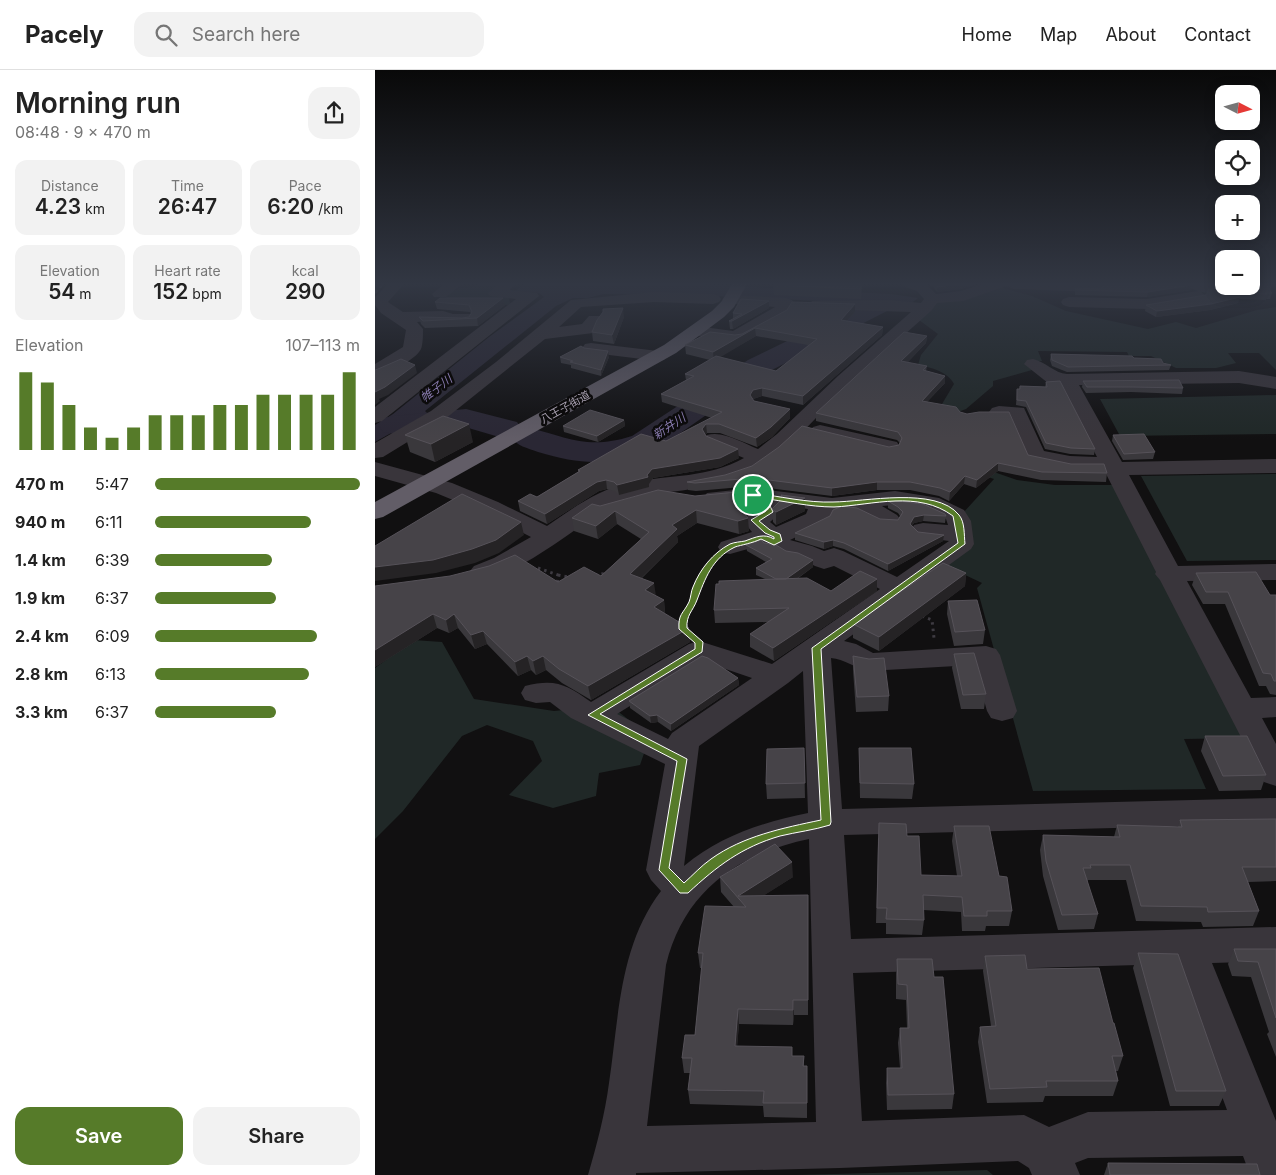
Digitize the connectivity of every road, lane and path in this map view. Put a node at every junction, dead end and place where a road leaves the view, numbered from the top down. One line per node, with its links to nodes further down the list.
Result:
1 (419, 336): 7 (street)
2 (501, 336): 6 (street)
3 (528, 336): 6 (street)
4 (689, 336): 9 (highway, 八王子街道)
5 (896, 336): 16 (street)
6 (497, 341): 7 (street); 15 (street); 19 (street)
7 (426, 347): 11 (street)
8 (591, 348): 9 (street)
9 (658, 356): 24 (highway, 八王子街道)
10 (1033, 364): 12 (street)
11 (375, 371)
12 (1067, 380): 13 (street); 21 (street)
13 (1276, 383)
14 (1008, 412): 21 (street)
15 (375, 417)
16 (798, 417): 18 (street); 20 (street)
17 (714, 439): 20 (street)
18 (889, 447)
19 (375, 452)
20 (759, 457): 26 (street)
21 (1113, 466): 22 (street); 37 (street)
22 (1276, 466)
23 (375, 469): 24 (street)
24 (427, 483): 27 (highway, 八王子街道); 31 (street)
25 (753, 495): 26 (street); 28 (street); 32 (street)
26 (592, 507): 31 (street)
27 (375, 512)
28 (866, 514): 30 (street); 32 (street)
29 (923, 530): 30 (street)
30 (961, 532): 43 (street)
31 (549, 536): 39 (street)
32 (783, 541): 33 (street); 43 (street)
33 (730, 547): 46 (path)
34 (536, 565): 38 (path)
35 (1276, 572): 37 (street)
36 (608, 573): 40 (path)
37 (1168, 574): 50 (street)
38 (558, 575): 41 (path); 42 (path)
39 (461, 577)
40 (591, 577)
41 (573, 578)
42 (555, 590)
43 (898, 602): 44 (path); 45 (street)
44 (936, 647): 45 (street); 51 (street)
45 (816, 648): 47 (street); 56 (street)
46 (699, 650): 47 (street); 52 (street)
47 (777, 676): 53 (street)
48 (536, 693): 52 (street)
49 (1276, 707): 50 (street)
50 (1241, 708): 54 (street)
51 (1002, 712)
52 (593, 715): 53 (street)
53 (682, 759): 57 (street)
54 (1276, 774)
55 (1276, 811): 56 (street)
56 (826, 822): 57 (street); 60 (street)
57 (684, 890): 63 (street)
58 (1276, 944): 59 (street)
59 (1186, 947): 60 (street); 61 (street)
60 (832, 957): 62 (street)
61 (1258, 1133): 64 (street); 65 (street)
62 (840, 1145): 63 (street); 64 (street)
63 (615, 1163)
64 (1051, 1164)
65 (1274, 1175)

